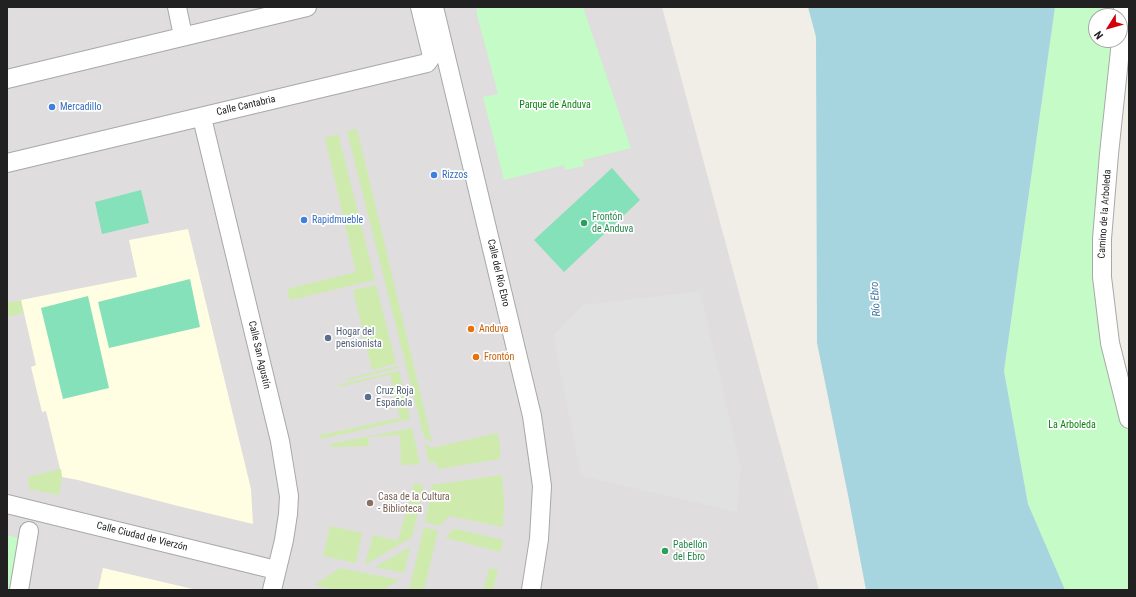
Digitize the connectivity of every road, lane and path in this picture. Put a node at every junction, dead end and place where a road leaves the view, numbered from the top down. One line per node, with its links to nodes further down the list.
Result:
1 (177, 7): 7 (street)
2 (283, 7): 7 (street)
3 (307, 7): 10 (street)
4 (420, 7): 12 (street, Calle Cantabria)
5 (434, 7): 8 (street, Calle del Río Ebro)
6 (1123, 7): 14 (street, Camino de la Arboleda)
7 (182, 31): 9 (street)
8 (448, 64): 11 (street, Calle Cantabria); 20 (street, Calle del Río Ebro)
9 (7, 72)
10 (7, 79)
11 (203, 122): 13 (street, Calle Cantabria); 17 (street, Calle San Agustín)
12 (7, 163)
13 (7, 169)
14 (1129, 419)
15 (7, 504): 17 (street, Calle Ciudad de Vierzón)
16 (29, 531): 18 (street)
17 (276, 570): 19 (street, Calle San Agustín)
18 (19, 590)
19 (272, 590)
20 (531, 590)

